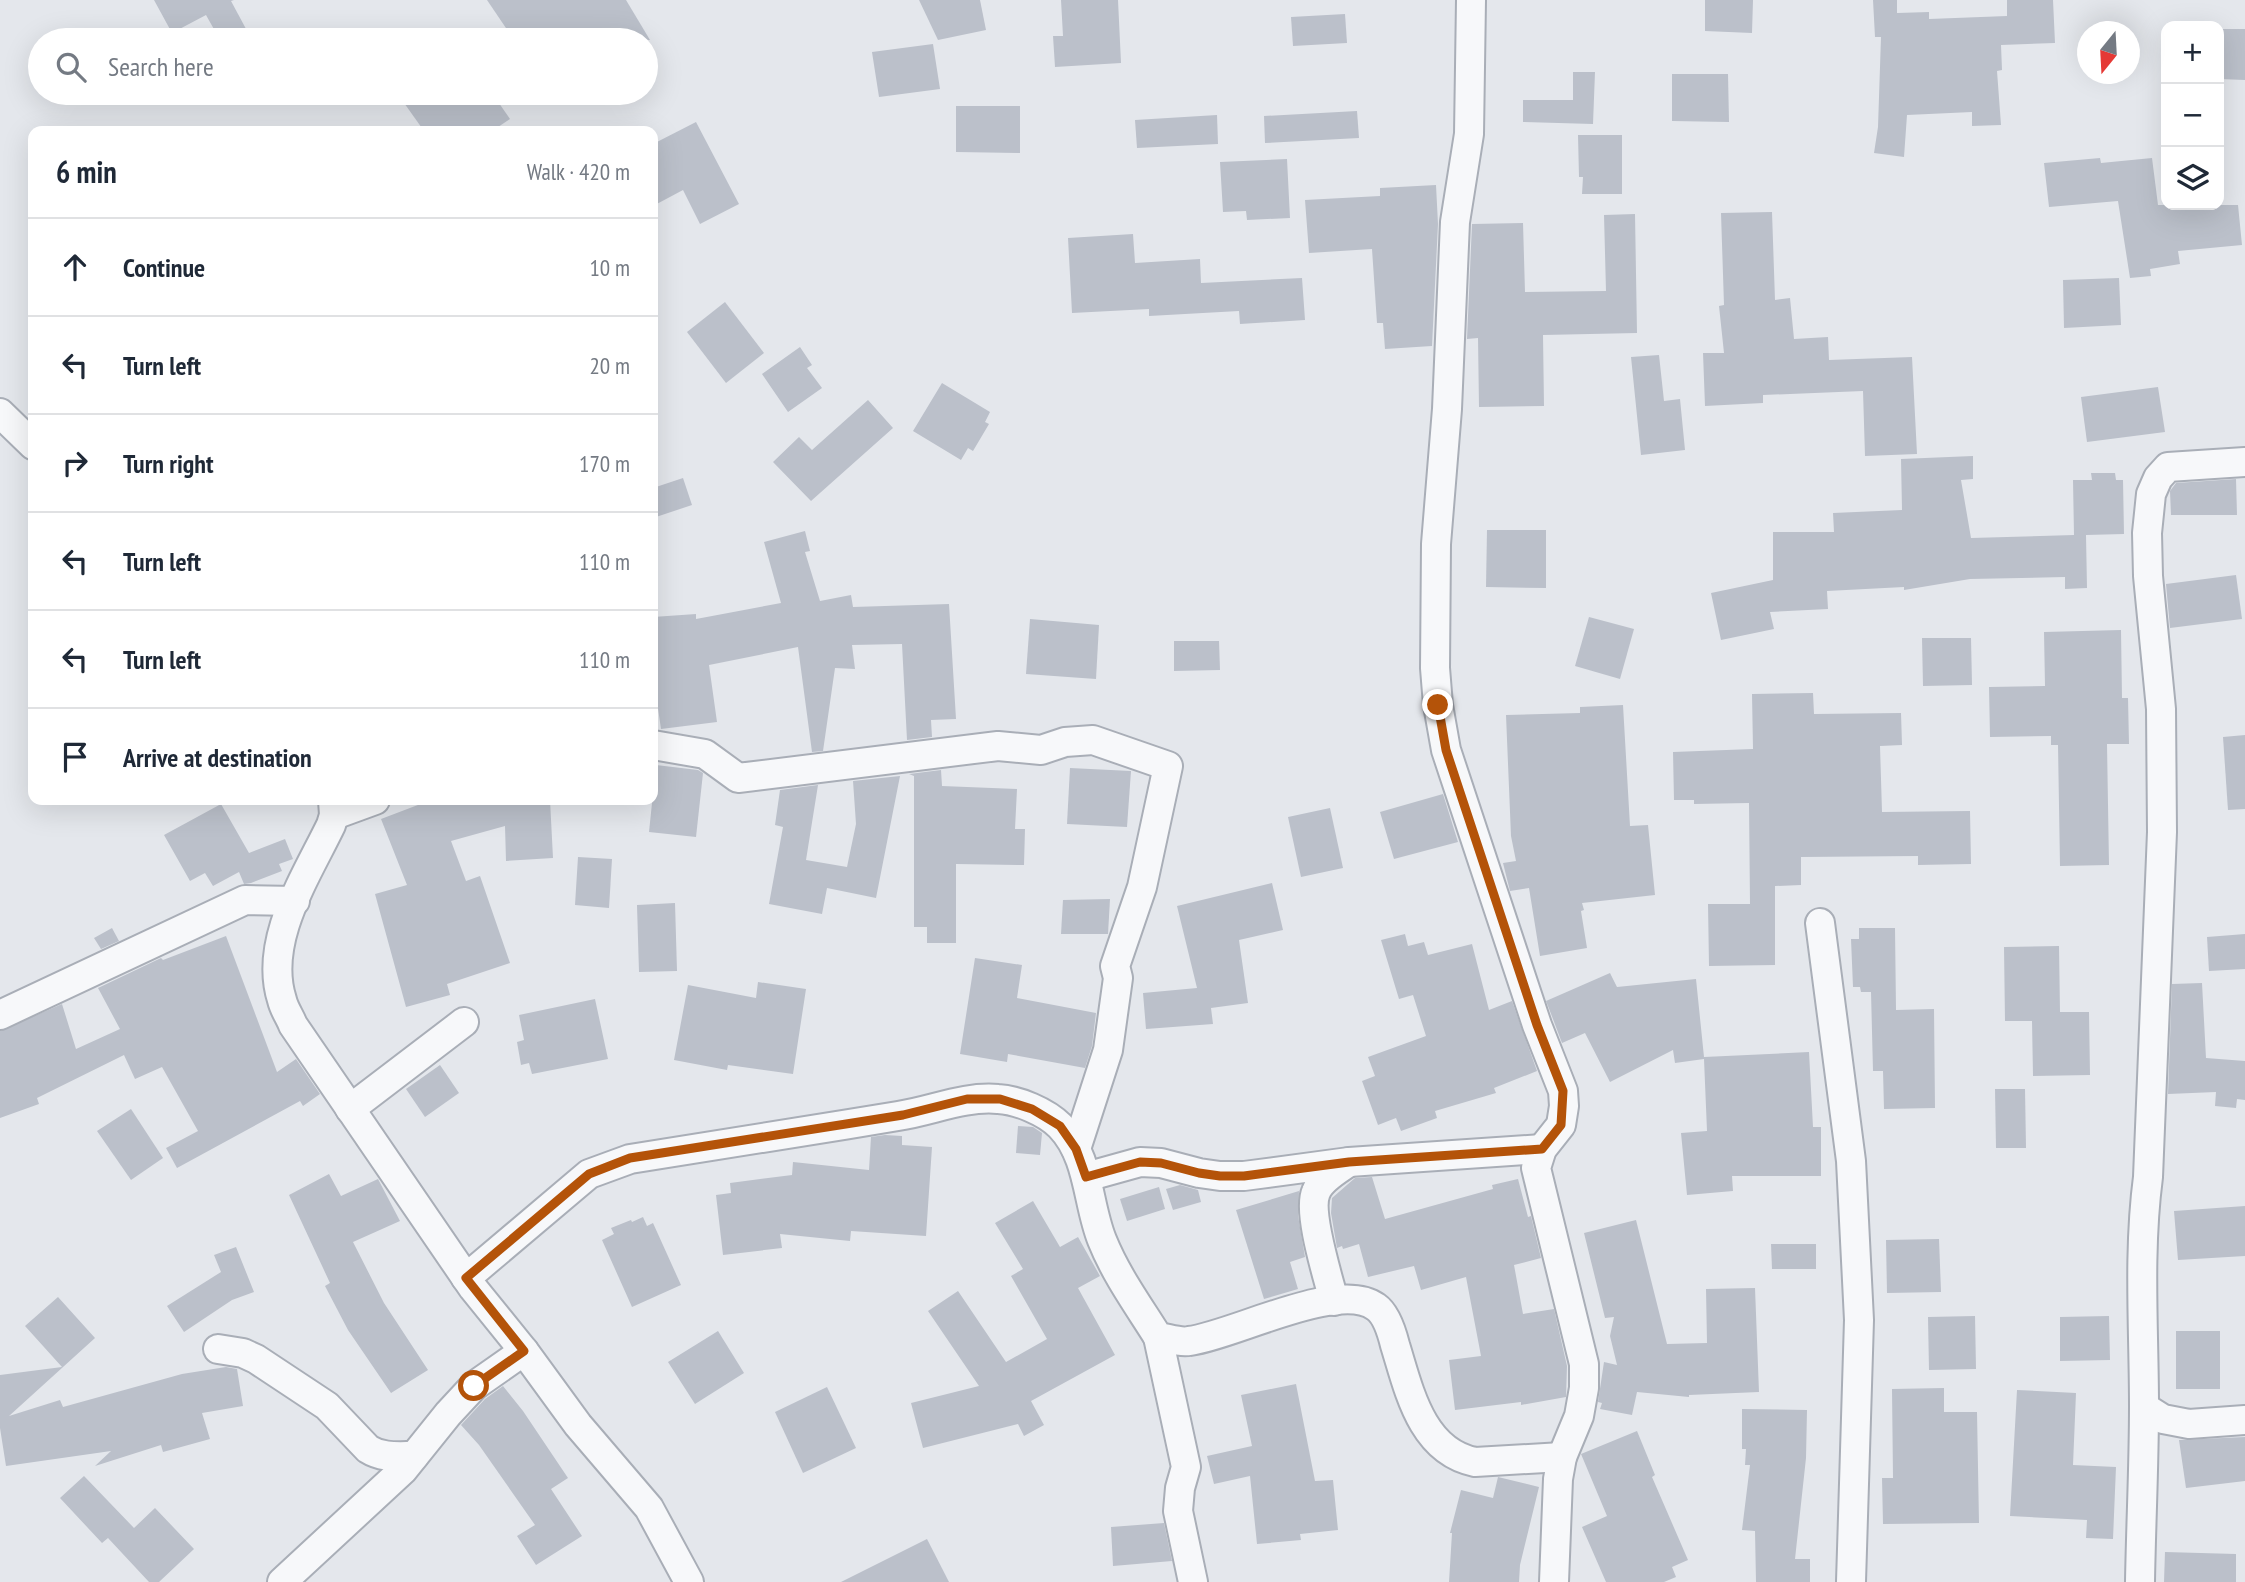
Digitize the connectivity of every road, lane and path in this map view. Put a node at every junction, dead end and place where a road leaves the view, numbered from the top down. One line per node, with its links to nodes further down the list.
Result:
1 (1471, 0): 13 (street)
2 (0, 413): 3 (street)
3 (28, 440)
4 (2245, 463): 21 (street)
5 (658, 746): 12 (street)
6 (334, 807): 7 (street)
7 (295, 901): 9 (street); 11 (street)
8 (1820, 923): 29 (street)
9 (0, 1015)
10 (464, 1022): 11 (street)
11 (351, 1109): 16 (street)
12 (1076, 1149): 15 (street); 16 (street)
13 (1542, 1149): 14 (street); 24 (street)
14 (1349, 1162): 15 (street); 17 (street)
15 (1086, 1177): 18 (street)
16 (466, 1278): 20 (street)
17 (1334, 1301): 18 (street); 24 (street)
18 (1158, 1337): 27 (street)
19 (218, 1349): 23 (street)
20 (524, 1351): 23 (street); 26 (street)
21 (2144, 1407): 22 (street); 30 (street)
22 (2245, 1420)
23 (414, 1456): 25 (street)
24 (1562, 1457): 28 (street)
25 (282, 1582)
26 (689, 1582)
27 (1193, 1582)
28 (1553, 1582)
29 (1851, 1582)
30 (2140, 1582)

